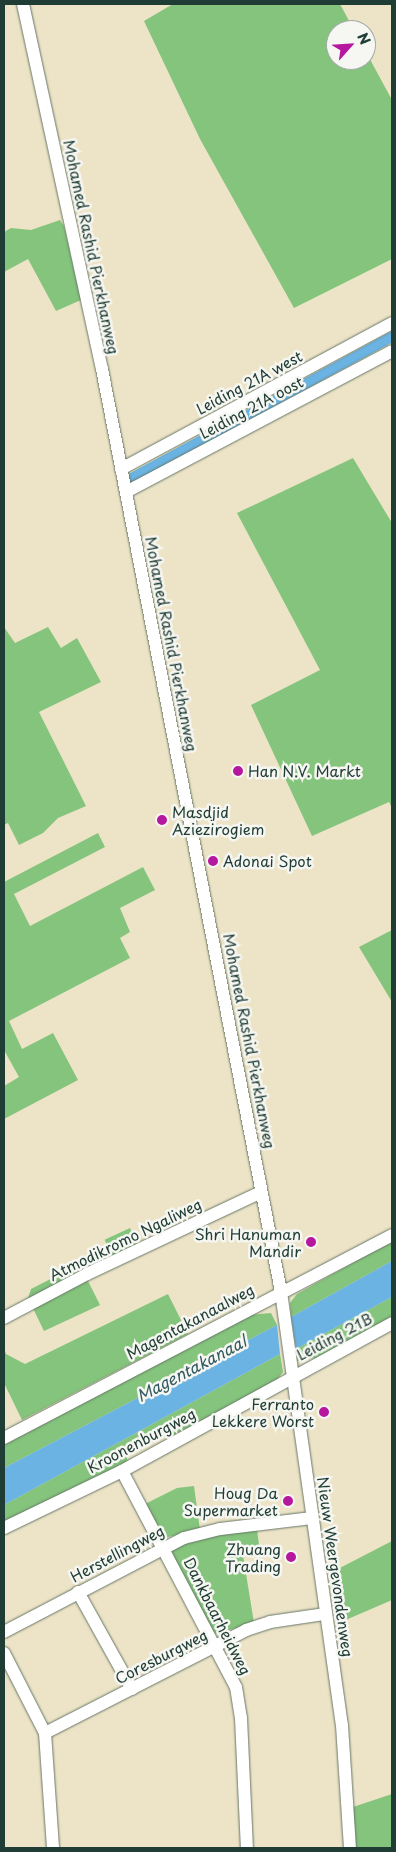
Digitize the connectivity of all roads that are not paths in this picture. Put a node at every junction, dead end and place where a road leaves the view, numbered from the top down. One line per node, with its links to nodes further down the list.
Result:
1 (23, 4): 4 (street, Mohamed Rashid Pierkhanweg)
2 (392, 323): 4 (street, Leiding 21A west)
3 (392, 351): 5 (street, Leiding 21A oost)
4 (121, 469): 5 (street, Mohamed Rashid Pierkhanweg)
5 (126, 492): 6 (street, Mohamed Rashid Pierkhanweg)
6 (261, 1192): 8 (street, Mohamed Rashid Pierkhanweg); 9 (street, Atmodikromo Ngaliweg)
7 (392, 1235): 8 (street, Magentakanaalweg)
8 (281, 1292): 11 (street, Nieuw Weergevondenweg); 12 (street, Magentakanaalweg)
9 (4, 1318)
10 (392, 1323): 11 (street, Leiding 21B)
11 (292, 1377): 13 (street, Kroonenburgweg); 14 (street, Nieuw Weergevondenweg)
12 (4, 1438)
13 (122, 1471): 15 (street, Kroonenburgweg); 16 (street, Dankbaarheidweg)
14 (312, 1518): 16 (street, Herstellingweg); 18 (street, Nieuw Weergevondenweg)
15 (4, 1528)
16 (163, 1546): 17 (street, Herstellingweg); 20 (street, Dankbaarheidweg)
17 (78, 1592): 19 (street, Herstellingweg); 22 (street)
18 (325, 1614): 20 (street, Coresburgweg); 26 (street, Nieuw Weergevondenweg)
19 (4, 1632)
20 (217, 1645): 22 (street, Coresburgweg); 25 (street, Dankbaarheidweg)
21 (4, 1653): 23 (street)
22 (132, 1689): 23 (street, Coresburgweg)
23 (45, 1733): 24 (street)
24 (54, 1848)
25 (247, 1848)
26 (350, 1848)

